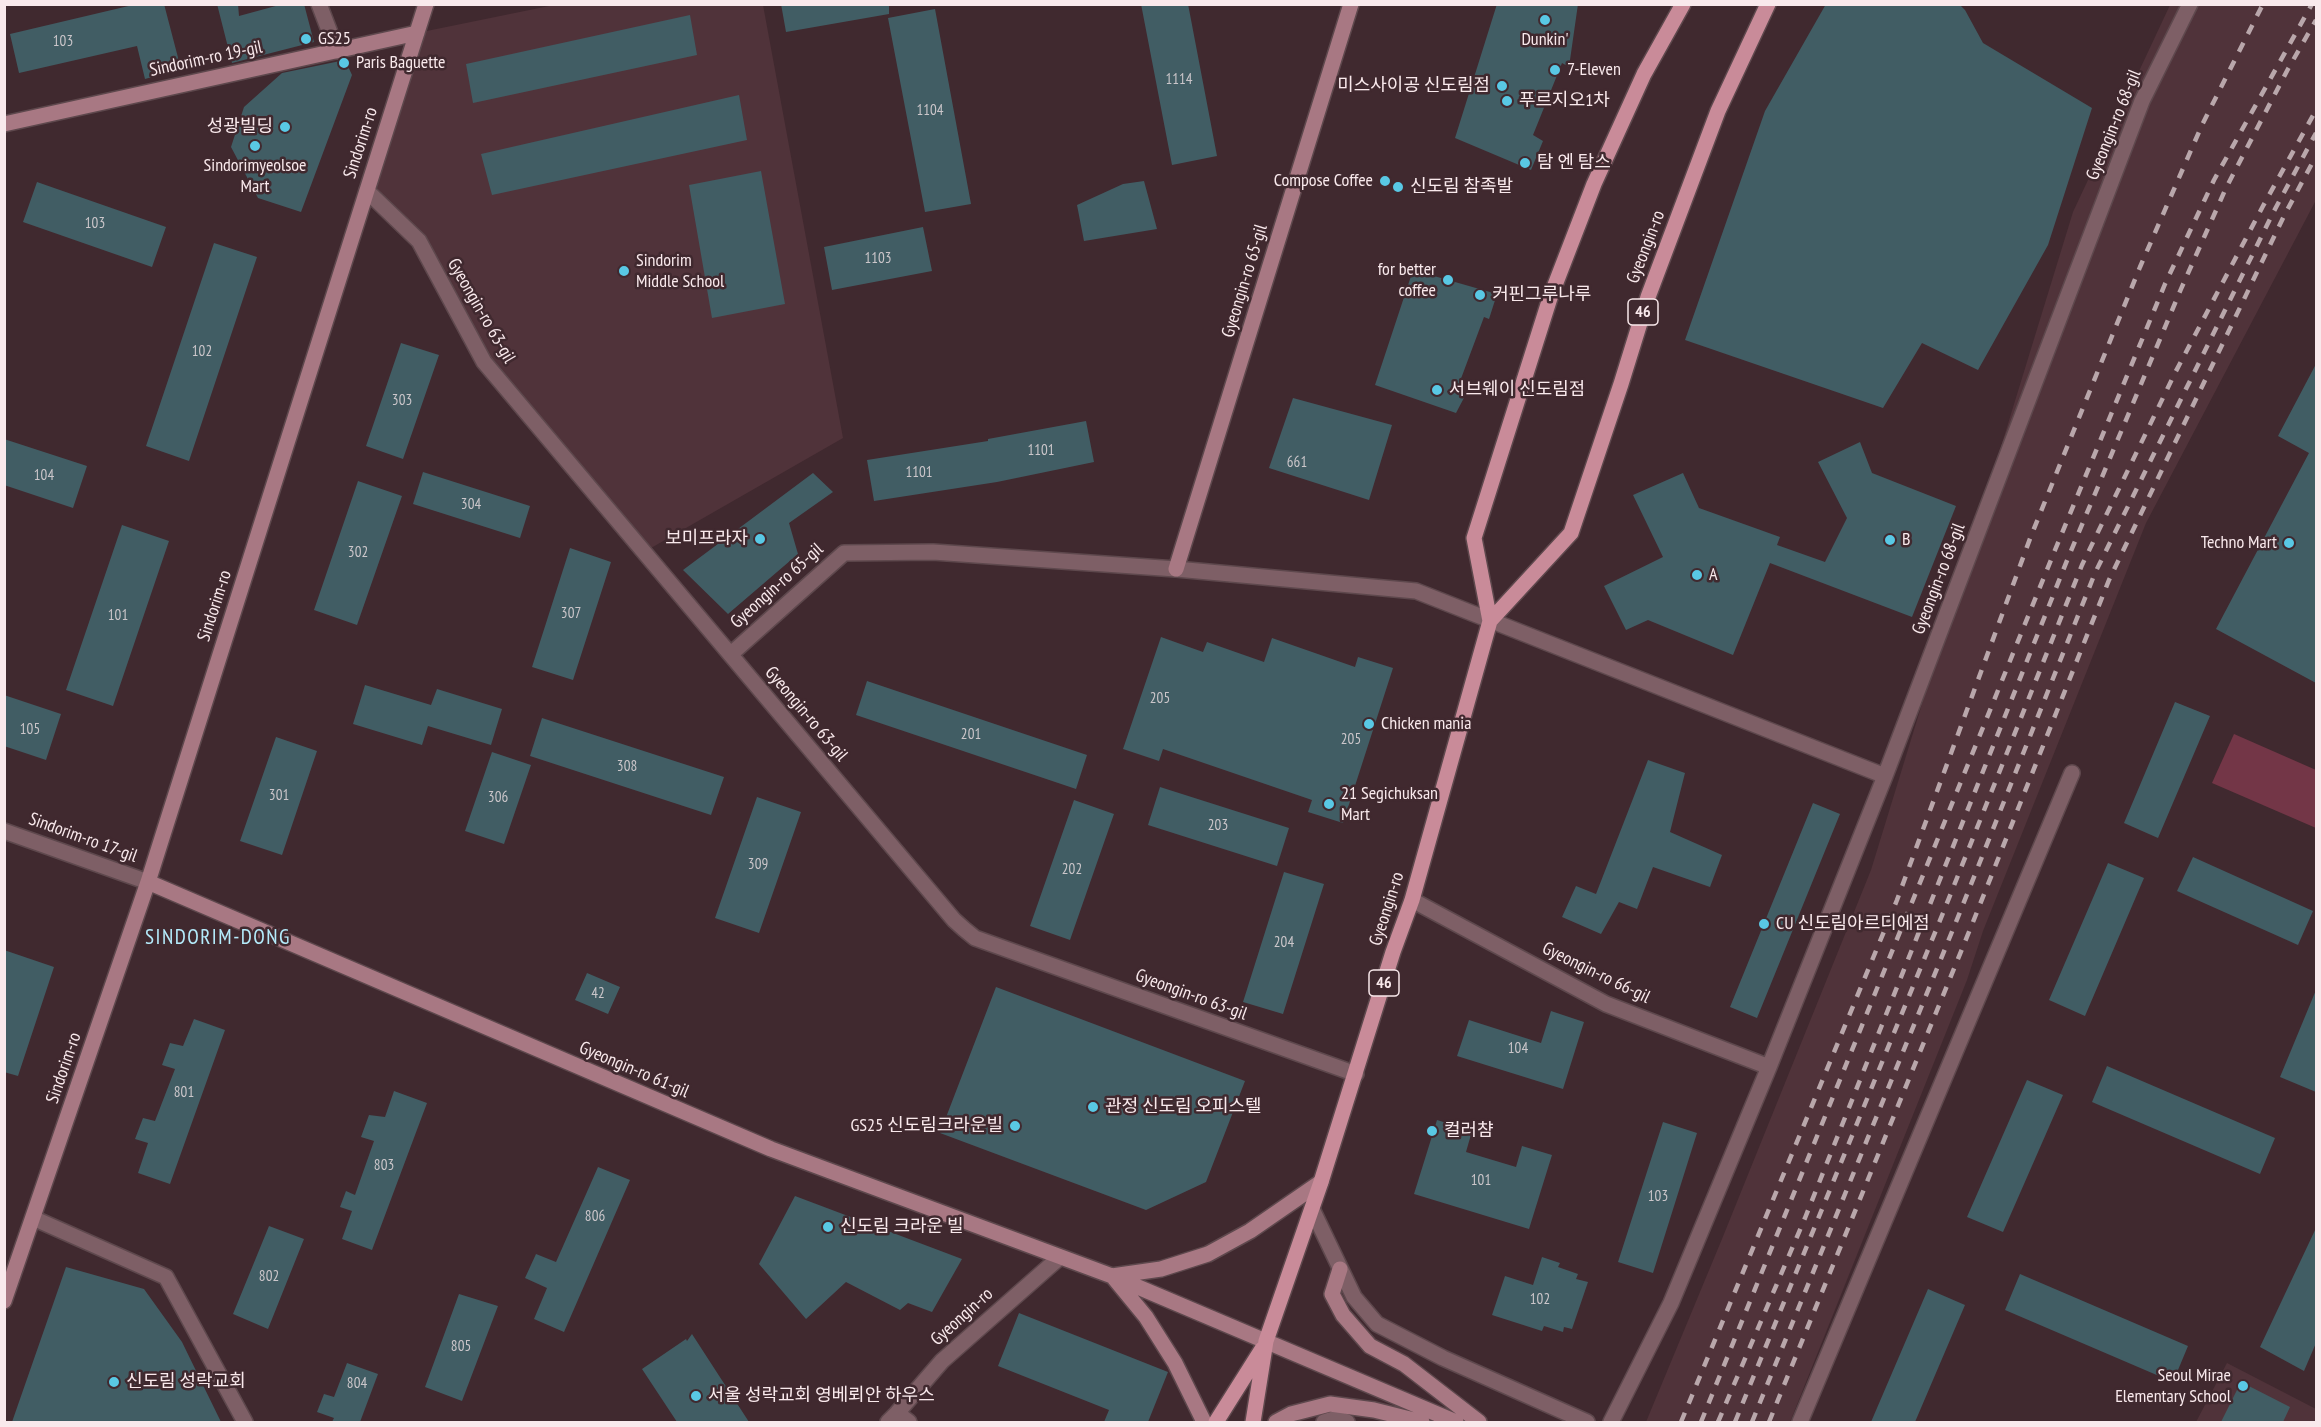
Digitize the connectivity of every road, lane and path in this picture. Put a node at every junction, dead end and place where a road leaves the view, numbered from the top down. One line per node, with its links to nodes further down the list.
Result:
1 (319, 4): 8 (street)
2 (426, 4): 7 (street, Sindorim-ro)
3 (1351, 4): 11 (street, Gyeongin-ro 65-gil)
4 (1683, 4): 12 (main road, Gyeongin-ro / 46)
5 (1768, 4): 12 (main road, Gyeongin-ro / 46)
6 (2190, 4): 15 (street, Gyeongin-ro 68-gil)
7 (417, 33): 8 (street, Sindorim-ro 19-gil); 10 (street, Sindorim-ro)
8 (337, 51): 9 (street, Sindorim-ro 19-gil)
9 (4, 124)
10 (367, 191): 13 (street, Gyeongin-ro 63-gil); 17 (street, Sindorim-ro)
11 (1176, 569): 12 (street, Gyeongin-ro 65-gil); 13 (street, Gyeongin-ro 65-gil)
12 (1490, 621): 15 (street); 18 (main road, Gyeongin-ro / 46)
13 (730, 654): 20 (street, Gyeongin-ro 63-gil)
14 (2072, 773): 43 (street)
15 (1885, 776): 19 (street)
16 (4, 831): 17 (street, Sindorim-ro 17-gil)
17 (148, 882): 23 (street, Sindorim-ro); 24 (street, Gyeongin-ro 61-gil)
18 (1412, 900): 19 (street, Gyeongin-ro 66-gil); 20 (main road, Gyeongin-ro / 46)
19 (1769, 1067): 42 (street)
20 (1356, 1074): 21 (main road, Gyeongin-ro / 46)
21 (1322, 1182): 22 (main road, Gyeongin-ro / 46); 26 (street)
22 (1312, 1209): 25 (street); 29 (main road, Gyeongin-ro / 46)
23 (33, 1218): 27 (street, Sindorim-ro); 31 (street)
24 (1060, 1257): 26 (street, Gyeongin-ro 61-gil); 30 (street, Gyeongin-ro)
25 (1340, 1269): 40 (street); 41 (street)
26 (1112, 1276): 29 (street, Gyeongin-ro 61-gil); 32 (street)
27 (8, 1277): 28 (street, Sindorim-ro)
28 (4, 1301)
29 (1266, 1341): 33 (main road, Gyeongin-ro / 46); 34 (main road, Gyeongin-ro / 46); 39 (street, Gyeongin-ro 61-gil)
30 (898, 1419)
31 (245, 1422)
32 (1204, 1422)
33 (1216, 1422)
34 (1253, 1422)
35 (1276, 1422): 38 (street)
36 (1323, 1422): 37 (street)
37 (1347, 1422)
38 (1422, 1422)
39 (1456, 1422)
40 (1479, 1422)
41 (1587, 1422)
42 (1611, 1422)
43 (1800, 1422)

